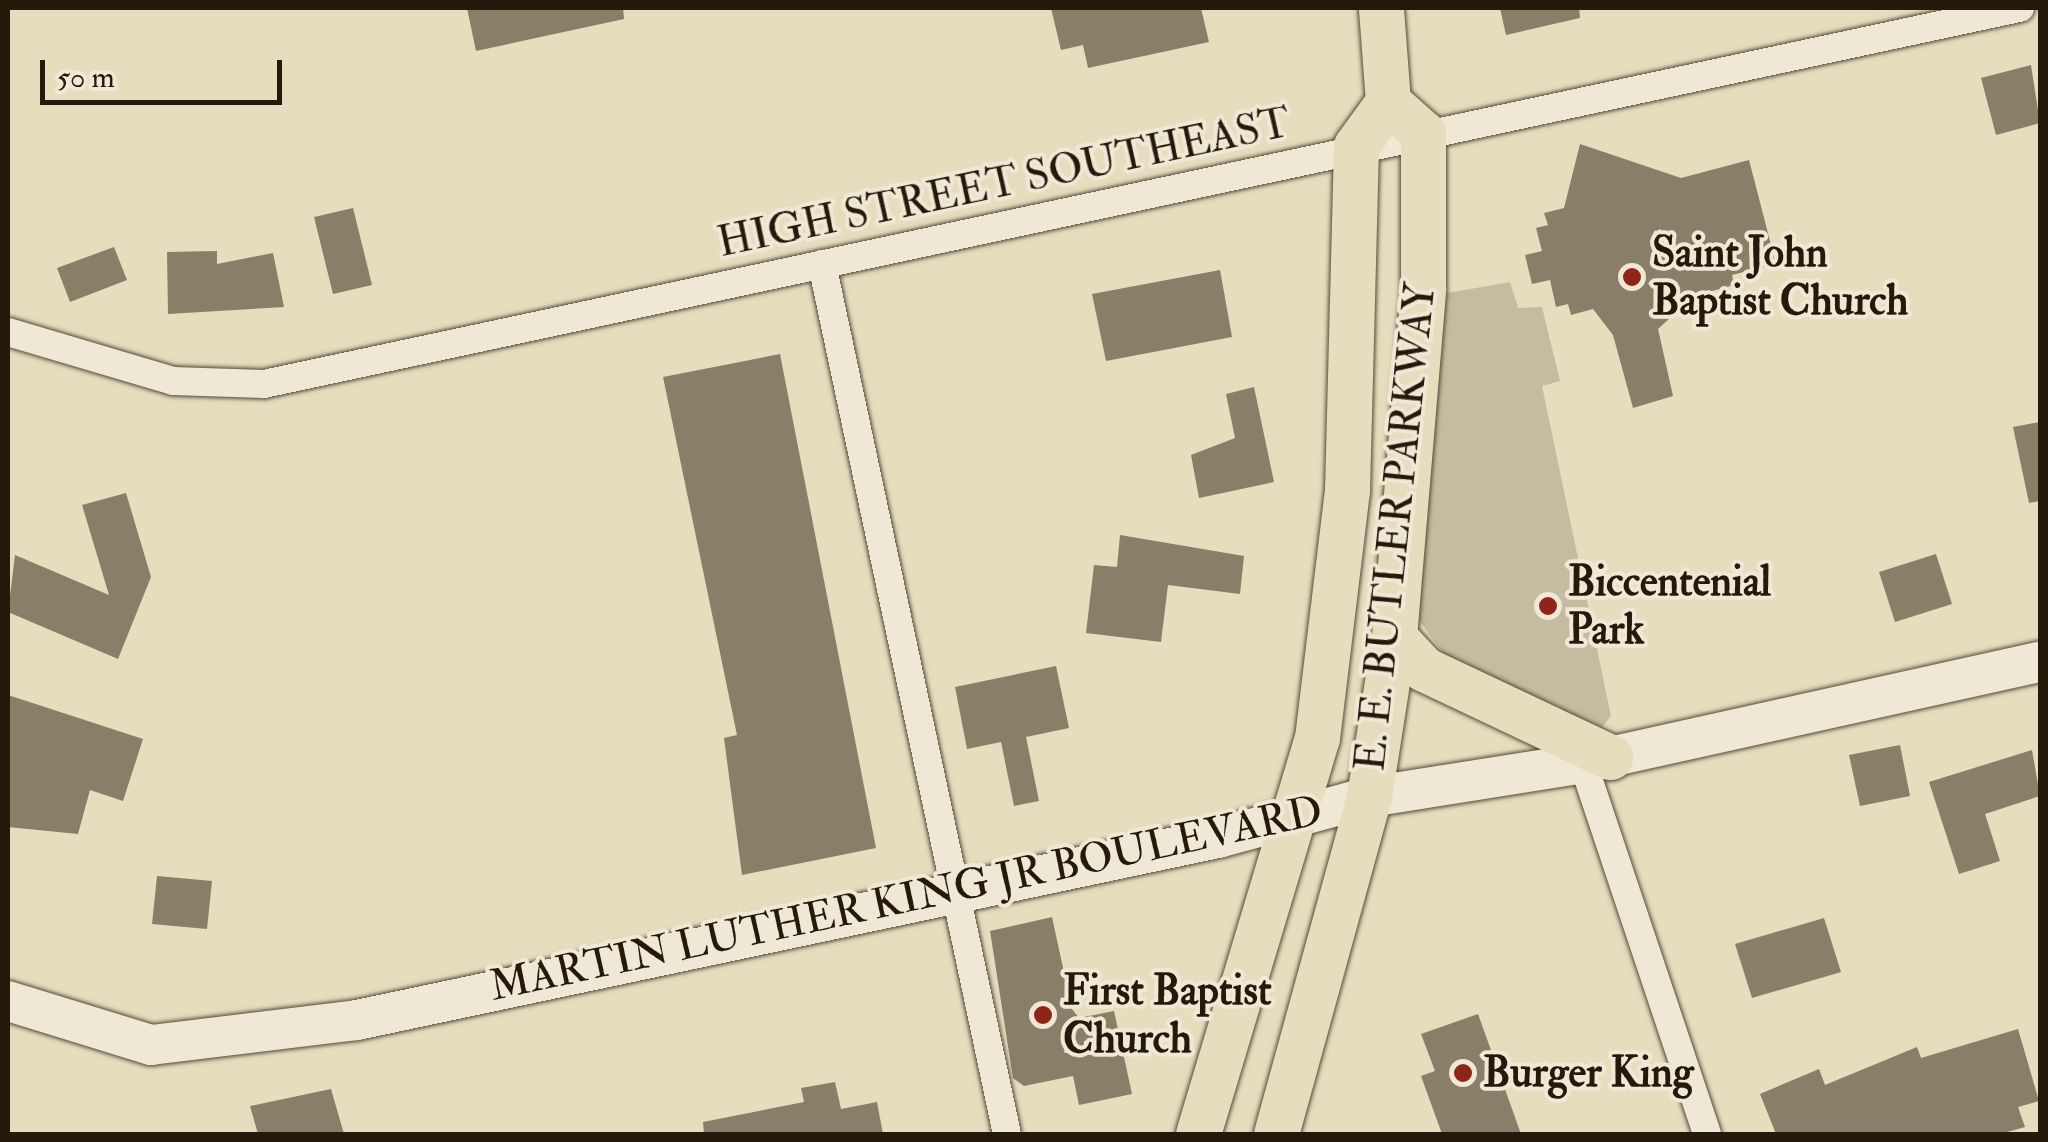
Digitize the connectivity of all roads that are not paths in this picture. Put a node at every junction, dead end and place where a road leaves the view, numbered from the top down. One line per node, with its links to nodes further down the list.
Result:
1 (1381, 8): 3 (highway)
2 (2020, 8): 4 (street, HIGH STREET SOUTHEAST)
3 (1388, 102): 4 (highway); 5 (highway)
4 (1423, 133): 5 (street, HIGH STREET SOUTHEAST); 8 (highway, E. E. BUTLER PARKWAY)
5 (1356, 146): 6 (street, HIGH STREET SOUTHEAST); 12 (highway, E. E. BUTLER PARKWAY)
6 (822, 264): 7 (street, HIGH STREET SOUTHEAST); 13 (street)
7 (8, 335)
8 (1394, 636): 10 (highway); 11 (highway, E. E. BUTLER PARKWAY)
9 (2040, 662): 10 (main road, MARTIN LUTHER KING JR BOULEVARD)
10 (1596, 760): 11 (main road, MARTIN LUTHER KING JR BOULEVARD); 18 (street)
11 (1369, 797): 12 (main road, MARTIN LUTHER KING JR BOULEVARD); 17 (highway, E. E. BUTLER PARKWAY)
12 (1289, 818): 13 (main road, MARTIN LUTHER KING JR BOULEVARD); 16 (highway, E. E. BUTLER PARKWAY)
13 (954, 892): 14 (main road, MARTIN LUTHER KING JR BOULEVARD); 15 (street)
14 (8, 1001)
15 (1007, 1134)
16 (1198, 1134)
17 (1276, 1134)
18 (1707, 1134)

